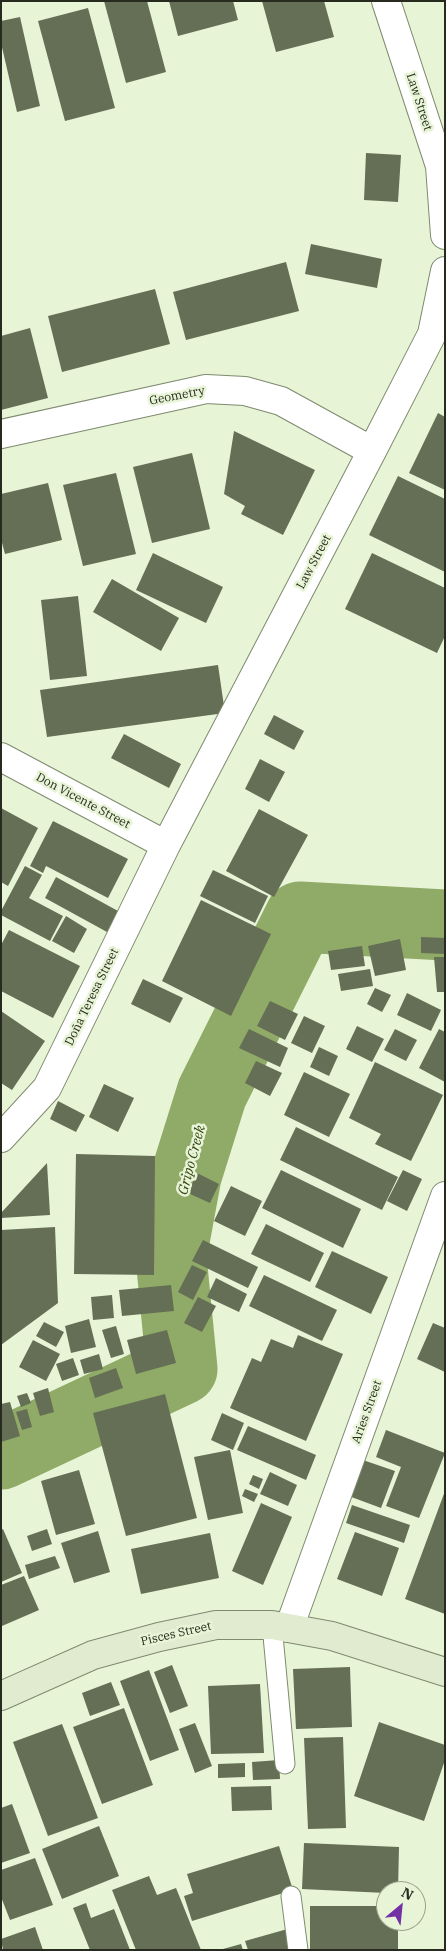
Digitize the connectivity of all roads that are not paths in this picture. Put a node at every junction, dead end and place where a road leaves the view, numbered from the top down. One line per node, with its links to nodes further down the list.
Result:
1 (386, 1): 2 (street, Law Street)
2 (445, 235)
3 (445, 271): 5 (street, Law Street)
4 (1, 434): 5 (street, Geometry)
5 (372, 451): 7 (street, Law Street)
6 (1, 757): 7 (street, Don Vicente Street)
7 (166, 845): 8 (street, Doña Teresa Street)
8 (1, 1138)
9 (445, 1196): 10 (street, Aries Street)
10 (435, 1252): 11 (street, Aries Street)
11 (280, 1626): 12 (street, Pisces Street); 13 (street, Pisces Street); 14 (lane, Aries Street)
12 (445, 1672)
13 (1, 1696)
14 (285, 1764)
15 (291, 1896): 16 (lane)
16 (298, 1950)

